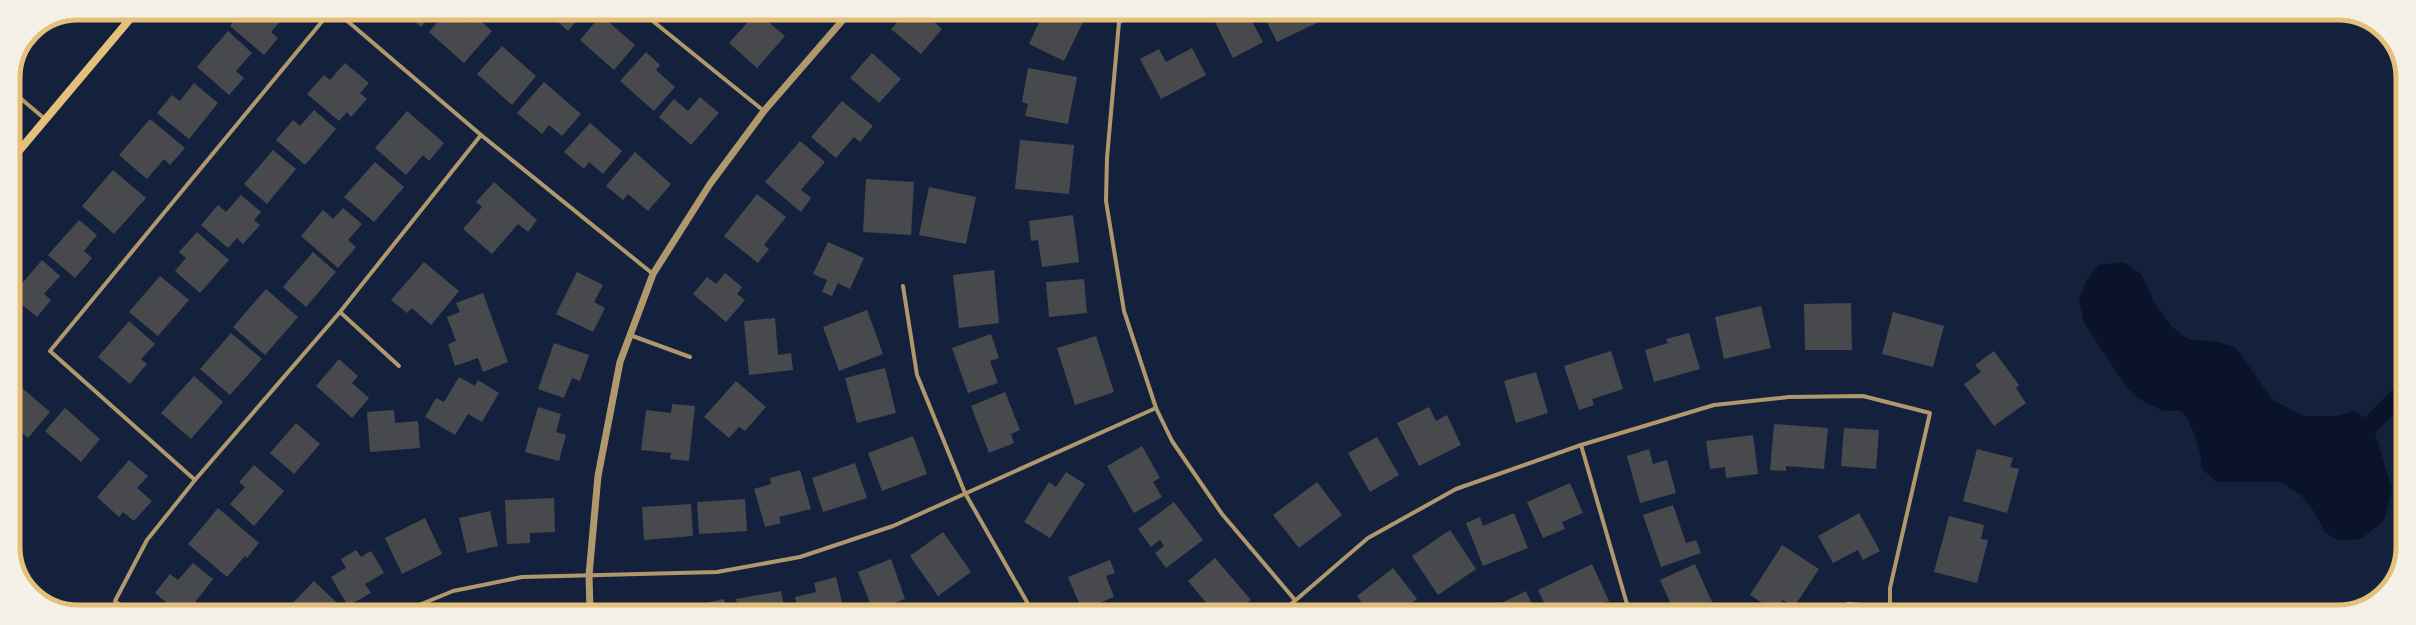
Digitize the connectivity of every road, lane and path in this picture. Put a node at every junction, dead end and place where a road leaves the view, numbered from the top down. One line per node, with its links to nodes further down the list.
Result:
1 (129, 20): 9 (main road)
2 (323, 20): 20 (street)
3 (346, 20): 10 (street)
4 (651, 20): 8 (street)
5 (843, 20): 8 (street)
6 (1124, 20): 18 (street)
7 (20, 98): 9 (street)
8 (764, 111): 12 (street)
9 (45, 120): 11 (main road)
10 (481, 135): 12 (street); 14 (street)
11 (20, 150)
12 (653, 274): 15 (street)
13 (903, 286): 21 (street)
14 (340, 312): 17 (street); 20 (street)
15 (630, 335): 16 (street); 22 (street)
16 (690, 357)
17 (399, 366)
18 (1156, 408): 21 (street); 23 (street)
19 (1582, 445): 23 (street); 30 (street); 32 (street)
20 (196, 480): 25 (street)
21 (965, 493): 22 (street); 28 (street)
22 (589, 575): 26 (street); 27 (street)
23 (1295, 600): 29 (street)
24 (1848, 604): 31 (street)
25 (120, 605)
26 (419, 605)
27 (590, 605)
28 (1026, 605)
29 (1290, 605)
30 (1627, 605)
31 (1856, 605)
32 (1890, 605)

